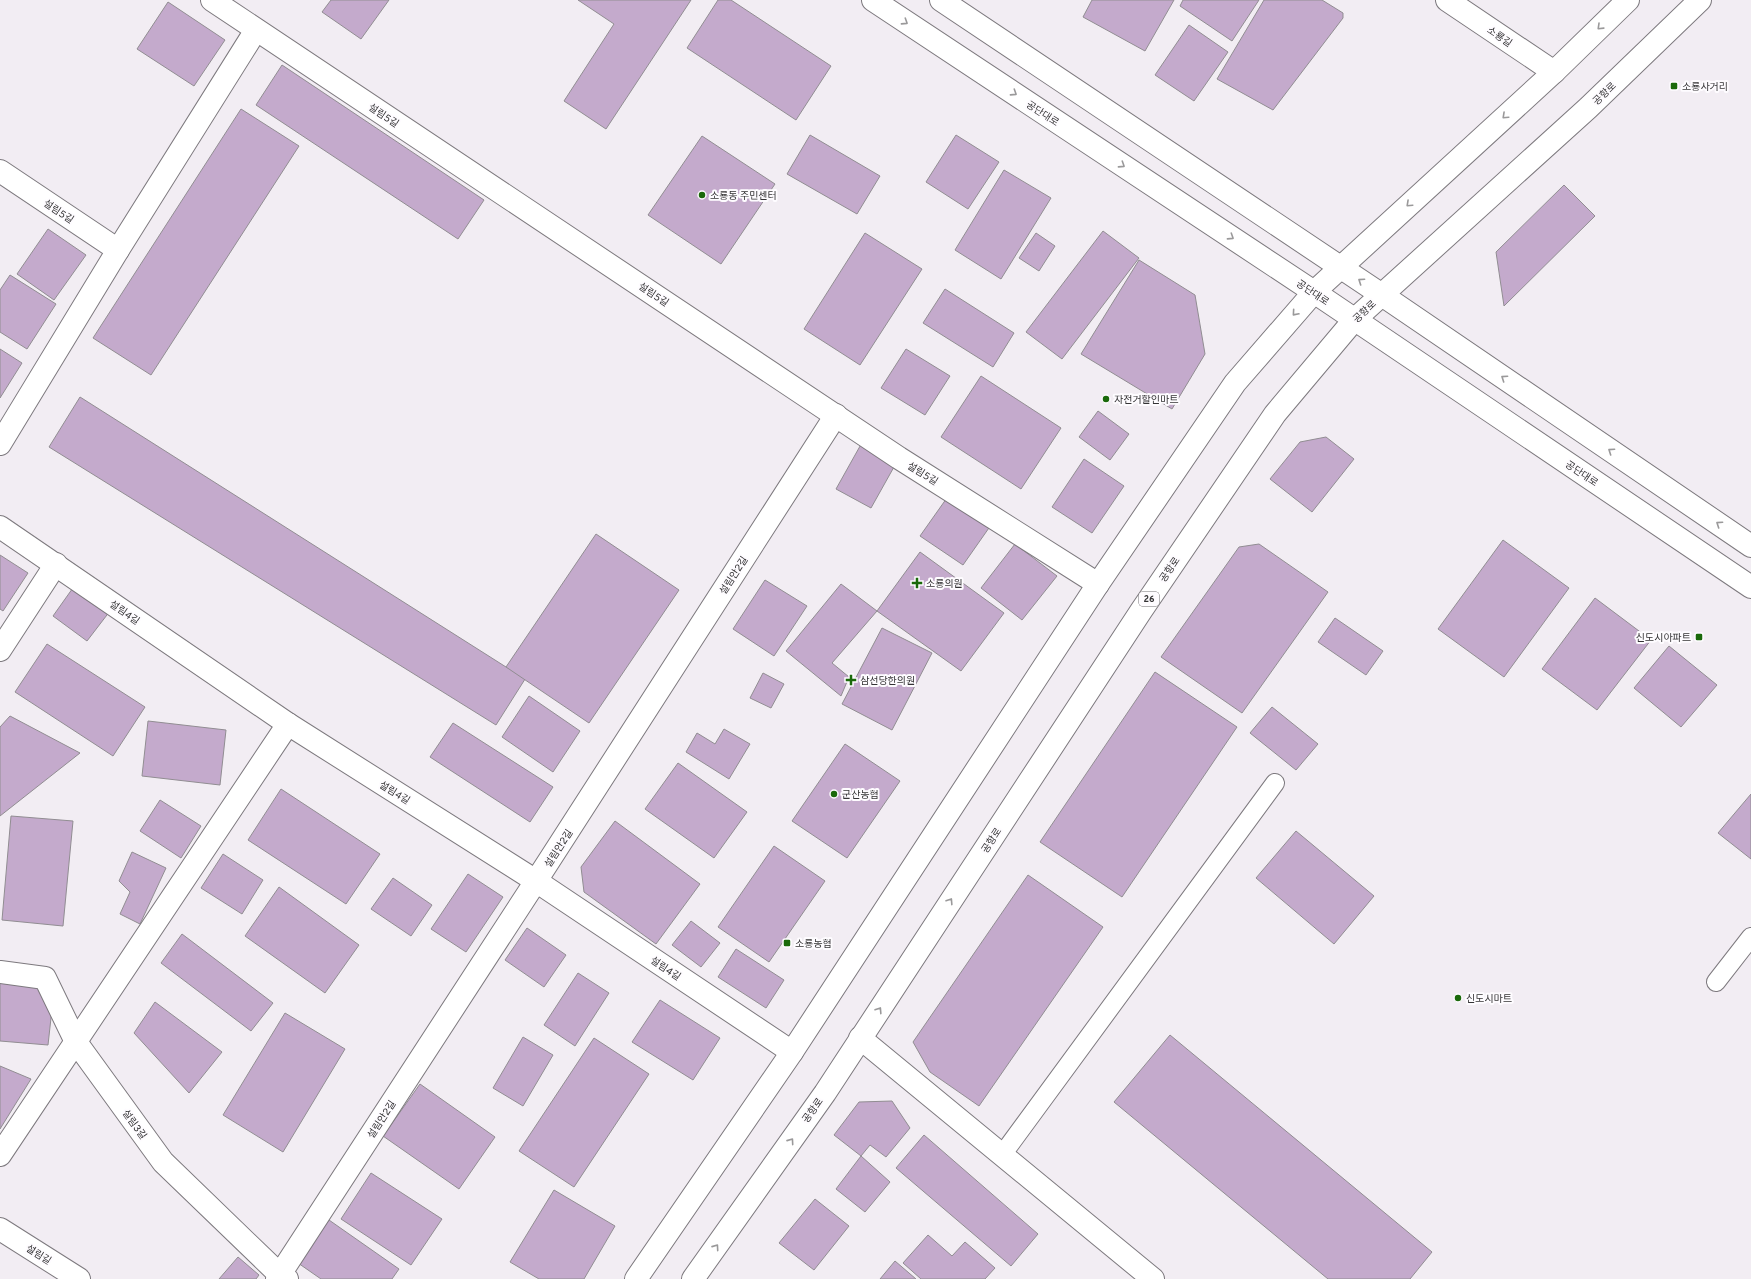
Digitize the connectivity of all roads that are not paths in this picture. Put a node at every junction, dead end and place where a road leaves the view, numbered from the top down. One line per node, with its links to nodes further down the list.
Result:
1 (212, 0): 7 (street, 설림5길)
2 (873, 0): 12 (street, 공단대로, one-way to 12)
3 (941, 0): 11 (street)
4 (1447, 0): 8 (street, 소룡길)
5 (1628, 0): 8 (street, one-way to 8)
6 (1700, 0): 13 (street, 공항로 / 26)
7 (256, 30): 10 (street); 15 (street, 설림5길)
8 (1554, 72): 11 (street, one-way to 11)
9 (0, 171): 10 (street, 설림5길)
10 (118, 250): 16 (street)
11 (1340, 268): 12 (street); 13 (street, one-way to 11)
12 (1314, 292): 14 (street, 공단대로); 20 (street, one-way to 20)
13 (1382, 295): 14 (street, 공항로 / 26); 18 (street, one-way to 13)
14 (1354, 320): 21 (street, 공단대로); 29 (street, 공항로 / 26, one-way to 14)
15 (836, 415): 20 (street, 설림5길); 25 (street, 설림안2길)
16 (0, 444)
17 (0, 527): 19 (street, 설림4길)
18 (1751, 546)
19 (56, 564): 22 (street); 23 (street, 설림4길)
20 (1098, 584): 31 (street)
21 (1751, 587)
22 (0, 650)
23 (288, 724): 25 (street, 설림4길); 30 (street)
24 (1275, 783): 33 (lane)
25 (536, 881): 31 (street, 설림4길); 35 (street, 설림안2길)
26 (1751, 937): 28 (lane)
27 (0, 972): 30 (street, 설림3길)
28 (1716, 982)
29 (860, 1038): 33 (street); 38 (street, 공항로 / 26, one-way to 29)
30 (76, 1042): 32 (street); 35 (street, 설림3길)
31 (792, 1052): 37 (street)
32 (0, 1155)
33 (1002, 1155): 39 (street)
34 (0, 1229): 36 (street, 설림길)
35 (281, 1278)
36 (79, 1279)
37 (636, 1279)
38 (693, 1279)
39 (1153, 1279)

